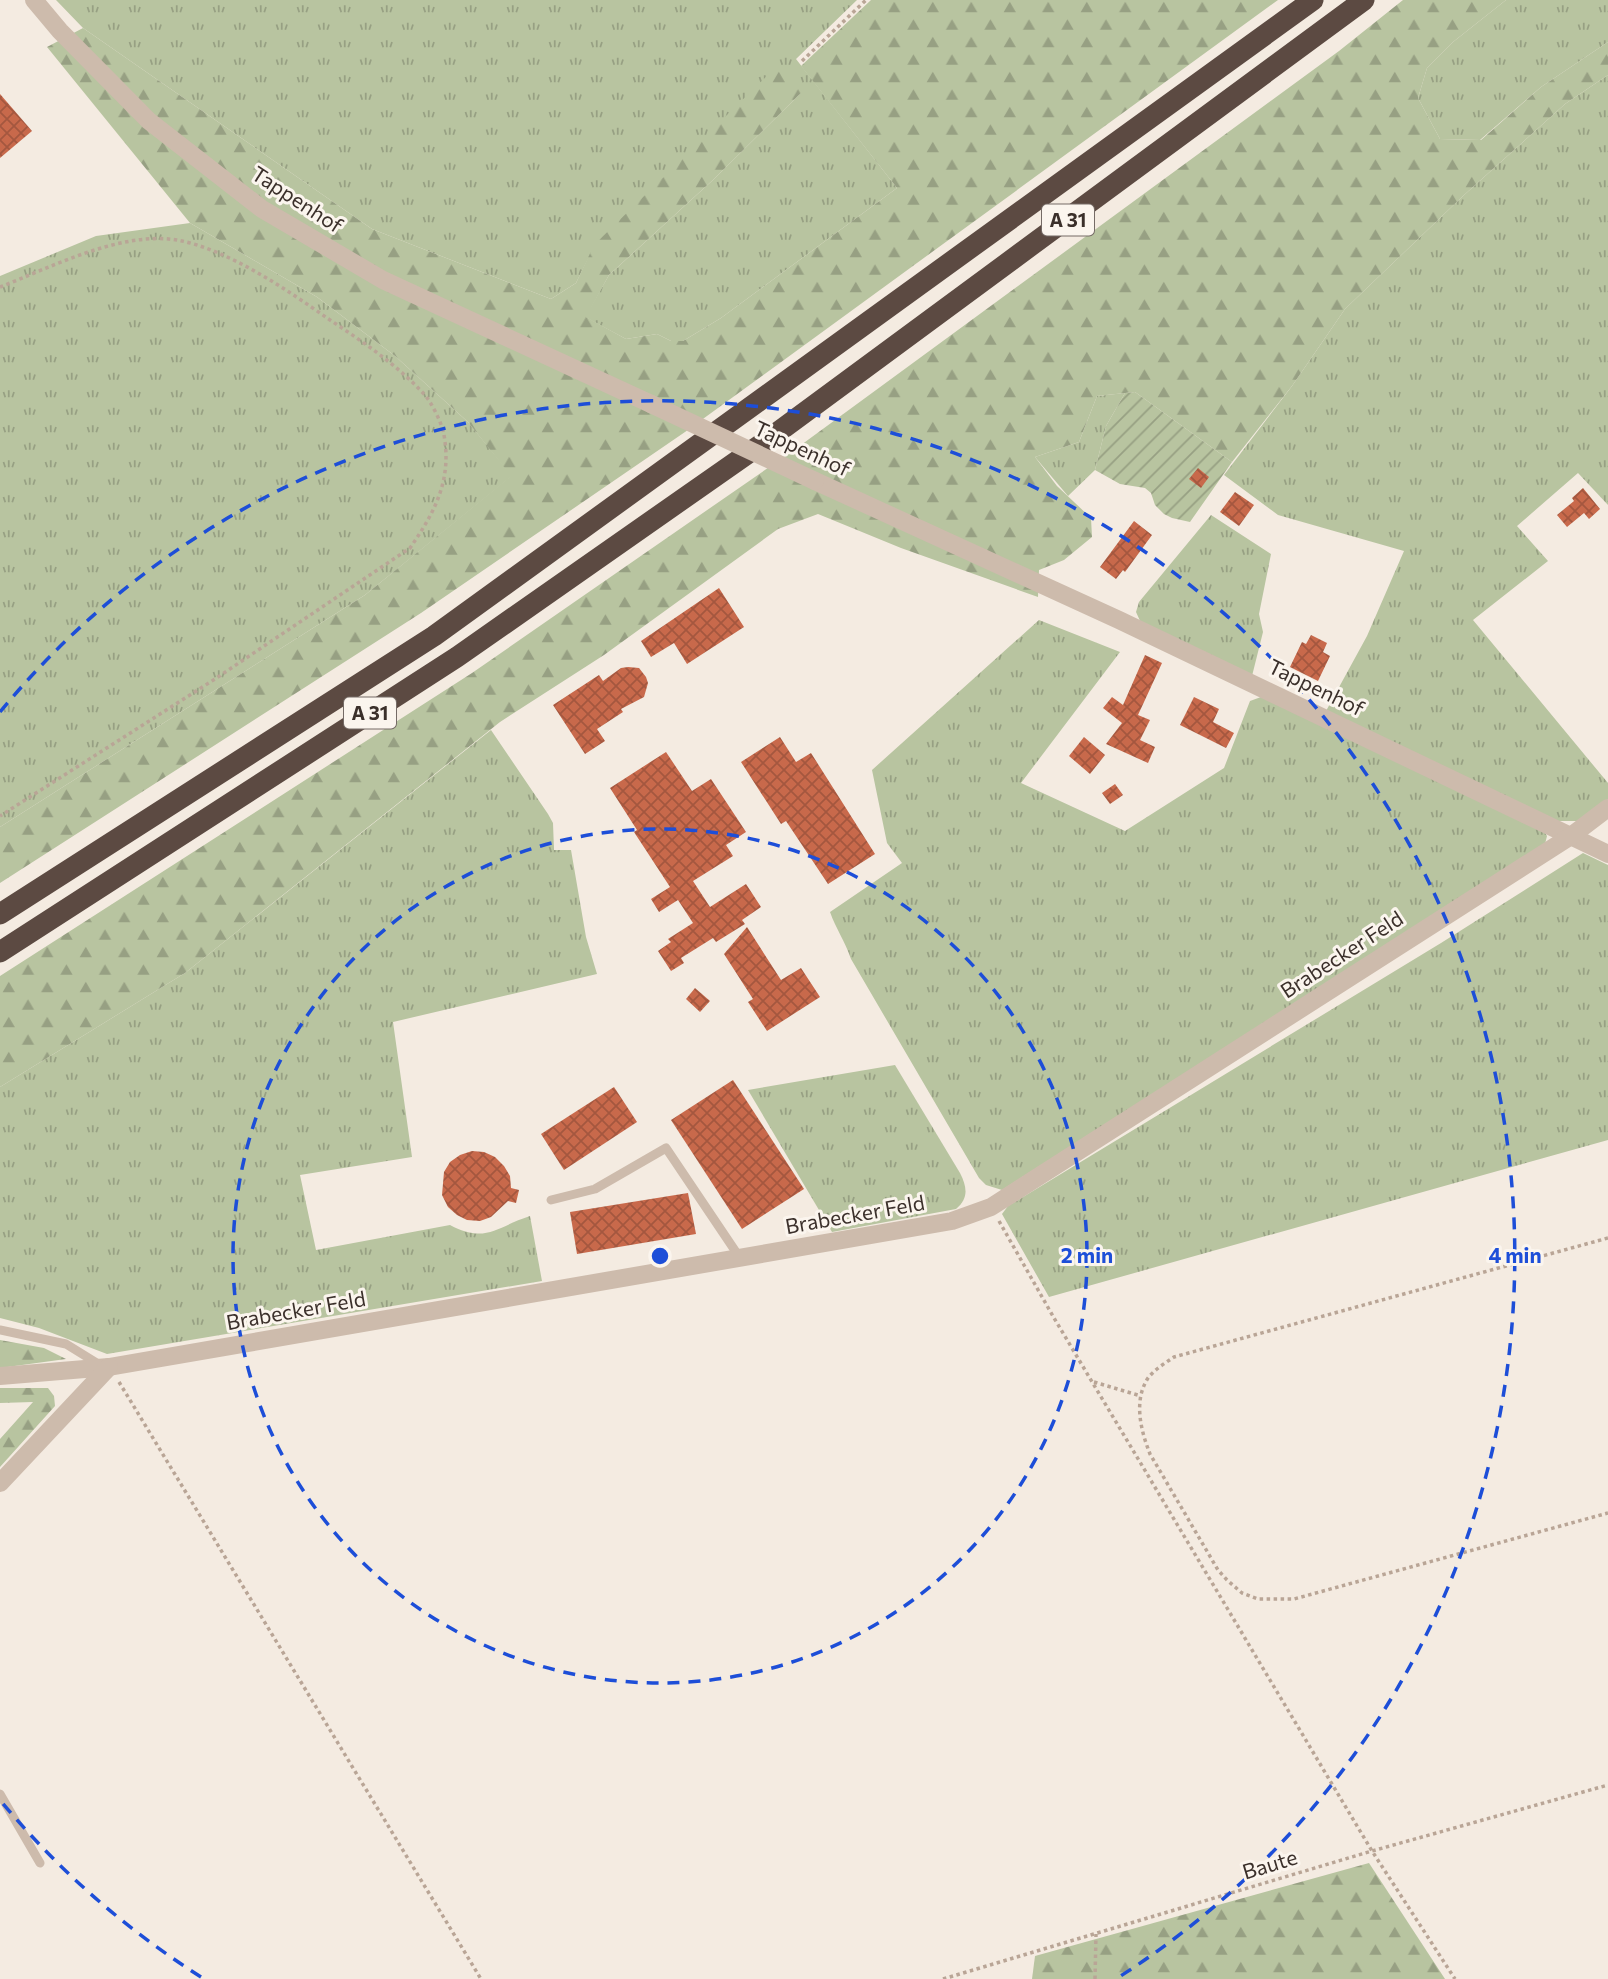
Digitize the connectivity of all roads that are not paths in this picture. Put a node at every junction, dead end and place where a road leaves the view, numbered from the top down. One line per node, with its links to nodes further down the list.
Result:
1 (34, 0): 5 (street, Tappenhof, bridge)
2 (1313, 0): 7 (highway, A 31)
3 (1364, 0): 8 (highway, A 31)
4 (1608, 808): 5 (street, Brabecker Feld)
5 (1572, 836): 6 (street, Tappenhof); 10 (street, Brabecker Feld)
6 (1608, 854)
7 (0, 914)
8 (0, 952)
9 (551, 1200): 10 (lane)
10 (740, 1258): 12 (street, Brabecker Feld)
11 (0, 1330): 12 (lane)
12 (107, 1367): 13 (street, Brabecker Feld); 14 (street)
13 (0, 1376)
14 (0, 1483)
15 (0, 1794): 16 (lane)
16 (40, 1863)

